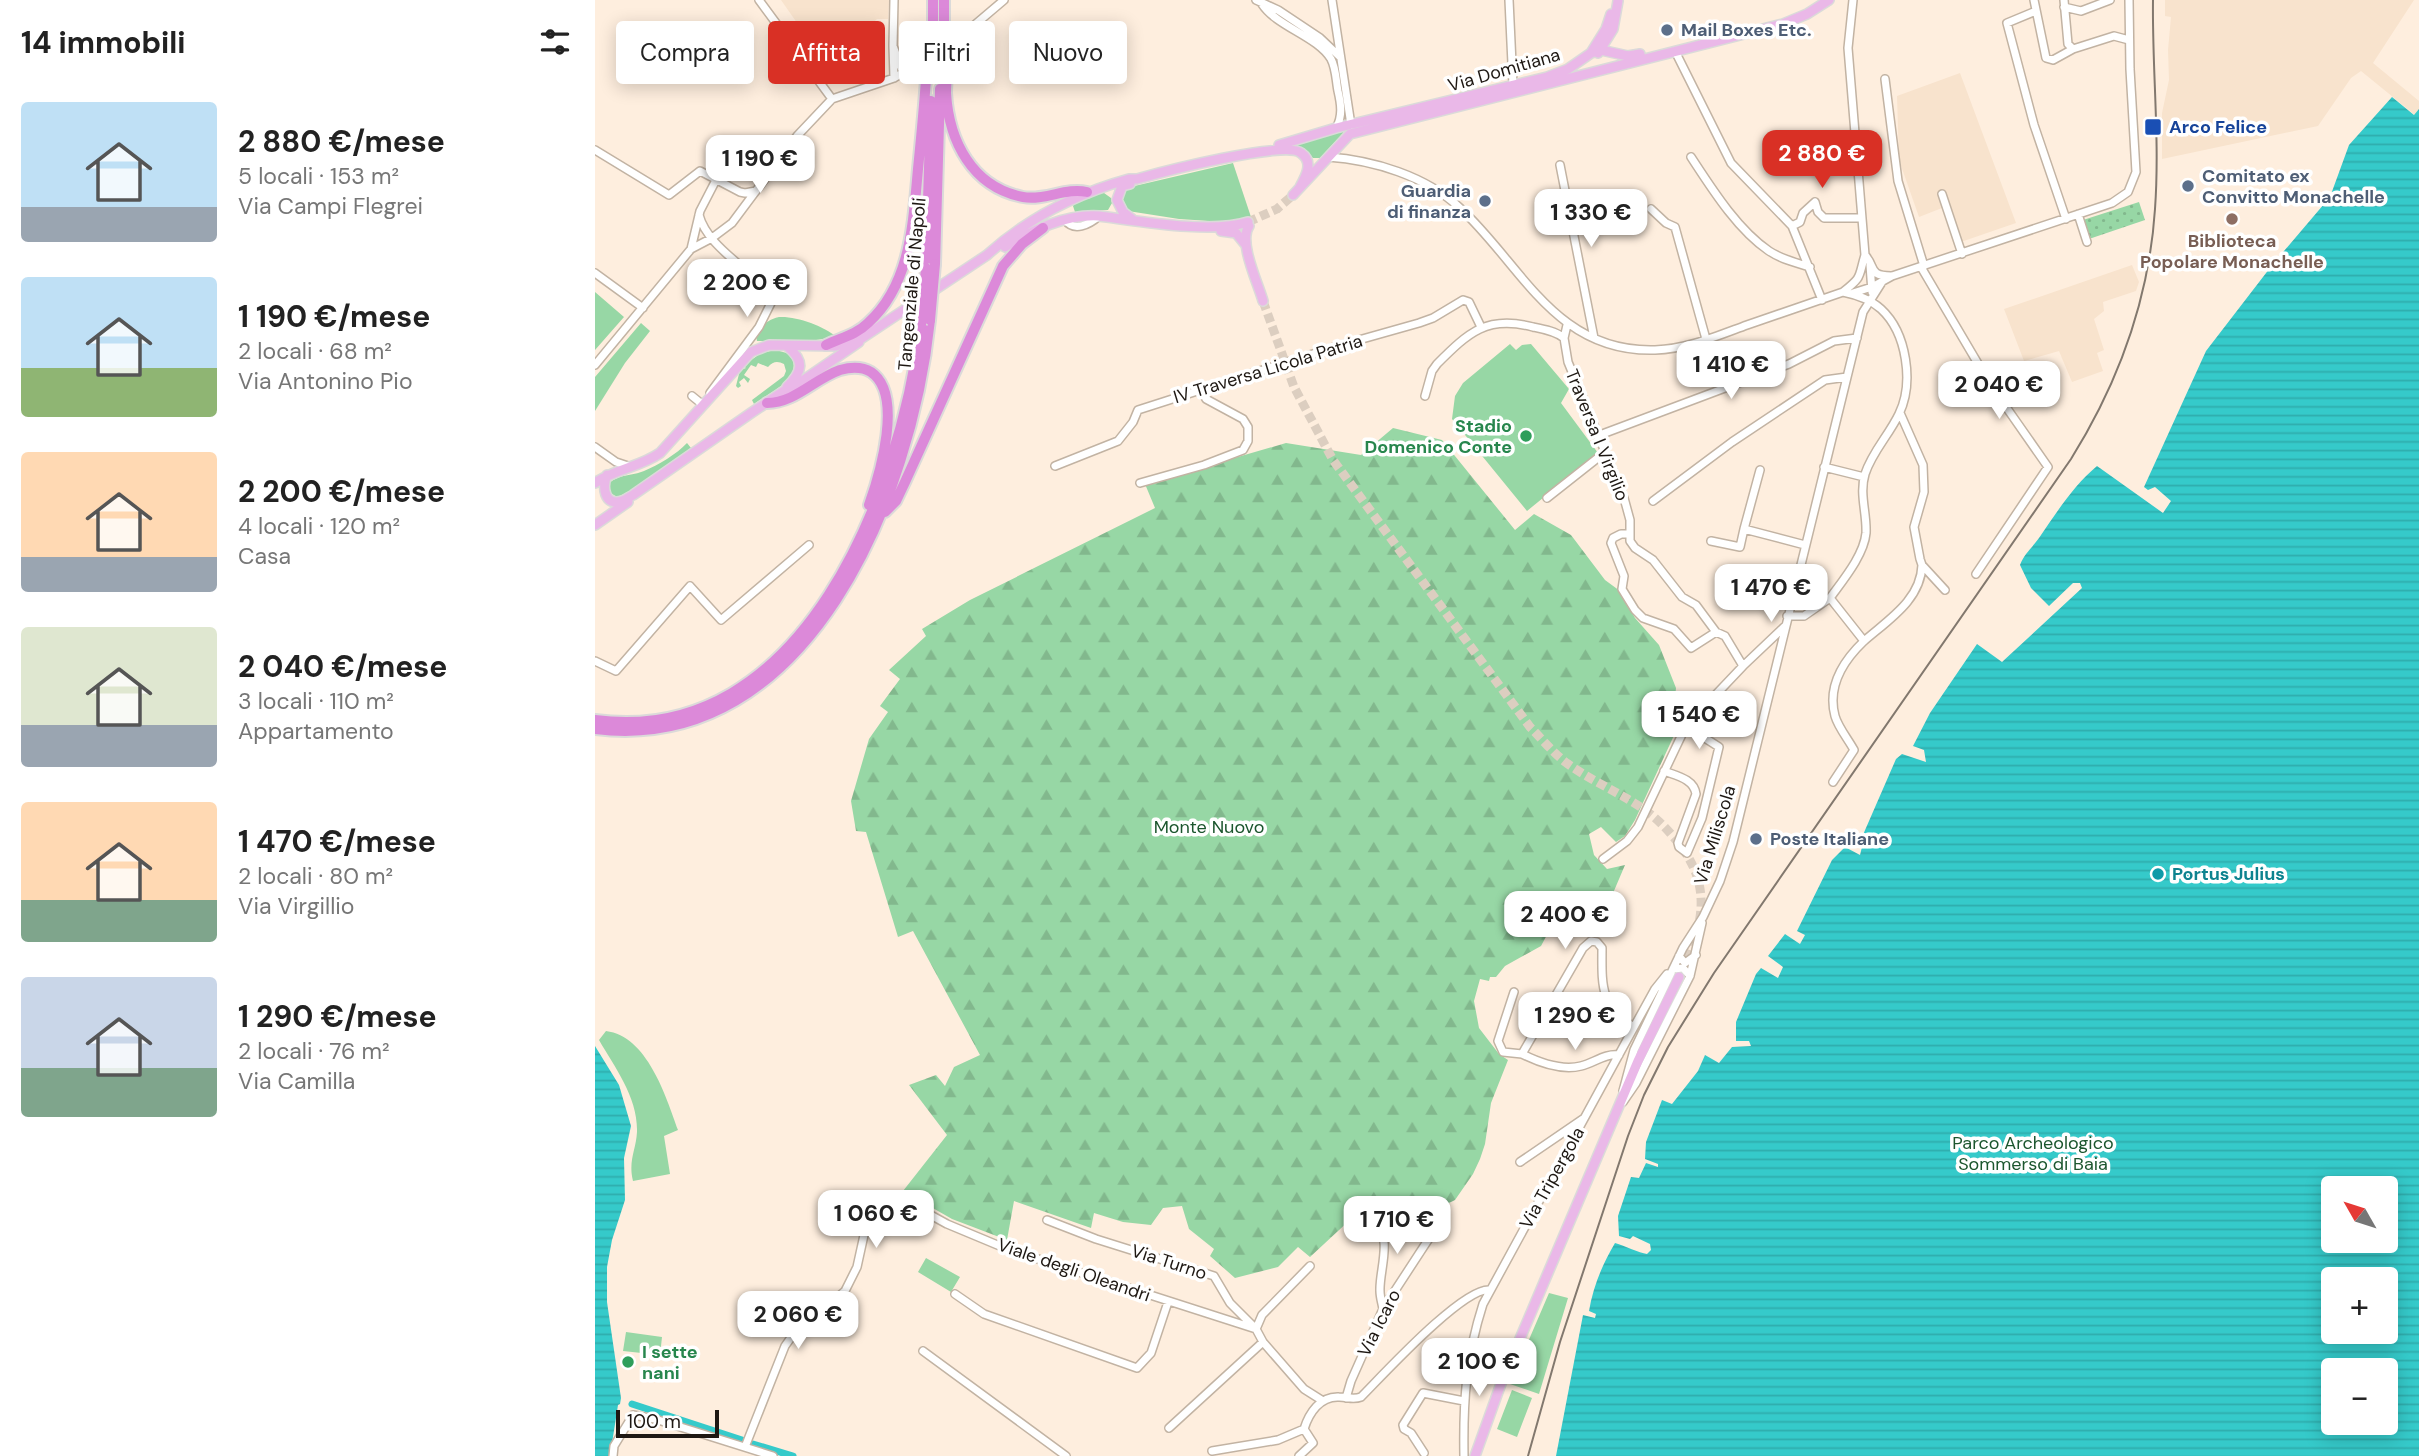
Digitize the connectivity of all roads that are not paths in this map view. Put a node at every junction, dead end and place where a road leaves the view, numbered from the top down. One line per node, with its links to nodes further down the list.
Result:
1 (759, 0): 44 (street)
2 (894, 0): 26 (street)
3 (933, 0): 18 (highway, Tangenziale di Napoli)
4 (944, 0): 19 (highway, Tangenziale di Napoli)
5 (1004, 0): 20 (street)
6 (1332, 0): 22 (street)
7 (1509, 0): 43 (street)
8 (1618, 0): 21 (main road); 30 (main road)
9 (1819, 0): 31 (main road, Via Domitiana)
10 (1829, 0): 29 (main road, Via Domitiana)
11 (2034, 0): 17 (street)
12 (2110, 0): 16 (street)
13 (2129, 0): 23 (street)
14 (1259, 2): 24 (street); 25 (street)
15 (1855, 2): 64 (street)
16 (2064, 3): 27 (street)
17 (2036, 11): 27 (street); 65 (street)
18 (936, 21)
19 (940, 21)
20 (979, 21)
21 (1613, 29): 28 (main road); 31 (main road)
22 (1336, 36): 25 (street); 32 (street)
23 (2129, 40): 27 (street); 62 (street)
24 (1314, 43): 25 (street); 32 (street)
25 (1329, 45): 32 (street)
26 (893, 46): 33 (street); 37 (street)
27 (2073, 49)
28 (1603, 50): 30 (main road, Via Domitiana); 31 (main road, Via Domitiana); 34 (main road); 36 (main road)
29 (1675, 51): 34 (main road, Via Domitiana); 68 (street)
30 (1591, 52): 43 (main road, Via Domitiana)
31 (1620, 54)
32 (1336, 59): 45 (street); 46 (street)
33 (899, 62)
34 (1584, 74): 36 (main road, Via Domitiana)
35 (899, 75): 37 (street)
36 (1572, 77): 49 (main road, Via Domitiana)
37 (894, 78): 44 (street)
38 (1885, 79): 82 (street)
39 (926, 84): 99 (highway)
40 (932, 84): 80 (highway, Tangenziale di Napoli)
41 (940, 84): 80 (highway, Tangenziale di Napoli)
42 (947, 84): 57 (highway)
43 (1513, 85): 45 (main road, Via Domitiana)
44 (832, 99): 55 (street)
45 (1352, 125): 46 (main road, Via Domitiana)
46 (1336, 128): 47 (main road, Via Domitiana)
47 (1272, 149): 52 (main road, Via Domitiana); 54 (main road)
48 (595, 150): 53 (street)
49 (1328, 157): 54 (main road, Via Domitiana); 92 (street)
50 (1691, 157): 81 (street)
51 (1560, 165): 96 (street)
52 (1137, 179): 57 (main road, Via Domitiana); 66 (main road)
53 (716, 180): 56 (street); 63 (street)
54 (1300, 187): 59 (main road, Via Domitiana)
55 (759, 188): 56 (street); 60 (street)
56 (740, 192): 60 (street)
57 (1081, 194): 67 (main road); 77 (main road, Via Domitiana)
58 (1942, 194): 76 (street)
59 (1293, 195)
60 (744, 207): 71 (street)
61 (1651, 209): 98 (street)
62 (2078, 214): 65 (street); 73 (street)
63 (699, 215): 71 (street); 72 (street); 75 (street)
64 (1862, 218): 68 (street); 78 (street)
65 (2066, 219): 76 (street)
66 (1133, 220): 67 (main road); 69 (main road)
67 (1072, 222): 70 (main road)
68 (1792, 226): 81 (street)
69 (1213, 227): 74 (main road); 74 (main road)
70 (1043, 228): 77 (main road); 124 (highway)
71 (724, 230): 72 (street)
72 (712, 238): 75 (street); 108 (street)
73 (2087, 242)
74 (1245, 244): 89 (main road)
75 (691, 249): 90 (street)
76 (1962, 254): 82 (street)
77 (987, 255): 94 (main road)
78 (1865, 255): 79 (street); 85 (street)
79 (1870, 265): 84 (street); 87 (street)
80 (930, 266): 124 (highway, Tangenziale di Napoli, bridge)
81 (1810, 267): 88 (street)
82 (1923, 267): 84 (street); 132 (street)
83 (595, 273): 90 (street)
84 (1892, 276): 87 (street)
85 (1843, 292): 86 (street); 88 (street)
86 (1853, 293): 87 (street); 87 (street); 91 (street)
87 (1871, 294): 91 (street, Via Miliscola); 109 (street)
88 (1822, 300): 98 (street)
89 (1263, 301)
90 (643, 308): 101 (street)
91 (1863, 312): 97 (street, Via Miliscola)
92 (1567, 325): 95 (street, Traversa I Virgilio); 96 (street)
93 (1481, 327): 95 (street); 103 (street, IV Traversa Licola Patria); 106 (street)
94 (862, 338): 99 (main road); 104 (main road)
95 (1564, 338): 110 (street, Traversa I Virgilio)
96 (1594, 338): 98 (street)
97 (1857, 338): 102 (street, Via Miliscola); 110 (street)
98 (1706, 339)
99 (826, 345): 100 (main road)
100 (787, 346): 104 (main road); 108 (main road)
101 (595, 365)
102 (1847, 377): 115 (street, Via Miliscola); 123 (street)
103 (1201, 389): 113 (street, IV Traversa Licola Patria); 120 (street)
104 (784, 391): 107 (main road)
105 (692, 396): 108 (street)
106 (1425, 396)
107 (767, 402): 121 (main road); 124 (highway)
108 (703, 405): 114 (main road)
109 (1900, 413): 118 (street); 131 (street)
110 (1597, 436): 112 (street, Traversa I Virgilio)
111 (595, 447): 114 (street)
112 (1604, 453): 122 (street); 127 (street, Traversa I Virgilio)
113 (1055, 466)
114 (631, 467): 117 (main road)
115 (1824, 467): 118 (street); 130 (street, Via Miliscola)
116 (1759, 470): 126 (street)
117 (607, 475): 119 (main road); 121 (main road)
118 (1864, 477): 134 (street)
119 (595, 483)
120 (1140, 483)
121 (633, 495): 125 (main road)
122 (1547, 498)
123 (1653, 501)
124 (875, 517): 143 (highway, Tangenziale di Napoli); 145 (highway, Tangenziale di Napoli)
125 (595, 525)
126 (1744, 529): 128 (street); 130 (street)
127 (1628, 534): 137 (street); 137 (street)
128 (1711, 541)
129 (810, 545): 139 (street)
130 (1805, 545): 135 (street, Via Miliscola)
131 (1922, 565): 133 (street); 138 (street)
132 (1976, 573)
133 (1945, 590)
134 (1830, 598): 135 (street); 138 (street)
135 (1787, 616): 136 (street, Via Miliscola)
136 (1785, 627): 140 (street); 149 (street, Via Miliscola)
137 (1716, 632): 140 (street)
138 (1864, 641): 147 (street)
139 (595, 661)
140 (1743, 666): 144 (street)
141 (595, 713): 143 (highway)
142 (595, 720): 143 (highway, Tangenziale di Napoli)
143 (617, 722)
144 (1686, 726): 146 (street); 146 (street)
145 (595, 729)
146 (1664, 771): 148 (street)
147 (1833, 782)
148 (1603, 859)
149 (1703, 917): 150 (street, Via Miliscola); 151 (street, Via Miliscola)
150 (1696, 955): 151 (street); 153 (street, Via Miliscola)
151 (1679, 956): 152 (street, Via Miliscola)
152 (1676, 973): 153 (street); 155 (street, Via Tripergola); 158 (main road, Via Miliscola)
153 (1690, 976): 158 (street, Via Miliscola)
154 (1514, 992): 156 (street)
155 (1634, 1027): 156 (street); 157 (street, Via Tripergola)
156 (1522, 1055): 157 (street)
157 (1619, 1055): 159 (street, Via Tripergola)
158 (1620, 1106): 187 (main road, Via Miliscola)
159 (1586, 1117): 160 (street); 167 (street, Via Tripergola)
160 (1520, 1162)
161 (898, 1197): 169 (street, Viale degli Oleandri)
162 (1443, 1217): 170 (street, Via Icaro)
163 (1047, 1220): 171 (street, Via Turno)
164 (1375, 1223): 170 (street)
165 (866, 1226): 179 (street)
166 (1310, 1266): 171 (street)
167 (1490, 1290): 174 (street); 176 (street, Via Tripergola)
168 (955, 1294): 169 (street)
169 (1168, 1302): 171 (street, Viale degli Oleandri)
170 (1383, 1308): 174 (street, Via Icaro)
171 (1256, 1329): 172 (street, Via Turno)
172 (1263, 1342): 175 (street, Via Turno); 177 (street)
173 (923, 1351): 184 (street)
174 (1346, 1398): 175 (street)
175 (1323, 1401): 178 (street)
176 (1464, 1401): 181 (street); 186 (street, Via Tripergola)
177 (1169, 1427)
178 (1304, 1429): 180 (street); 185 (street)
179 (745, 1447): 182 (street); 183 (street)
180 (1212, 1451)
181 (1424, 1453)
182 (613, 1456)
183 (773, 1456)
184 (1066, 1456)
185 (1299, 1456)
186 (1464, 1456)
187 (1478, 1456)

